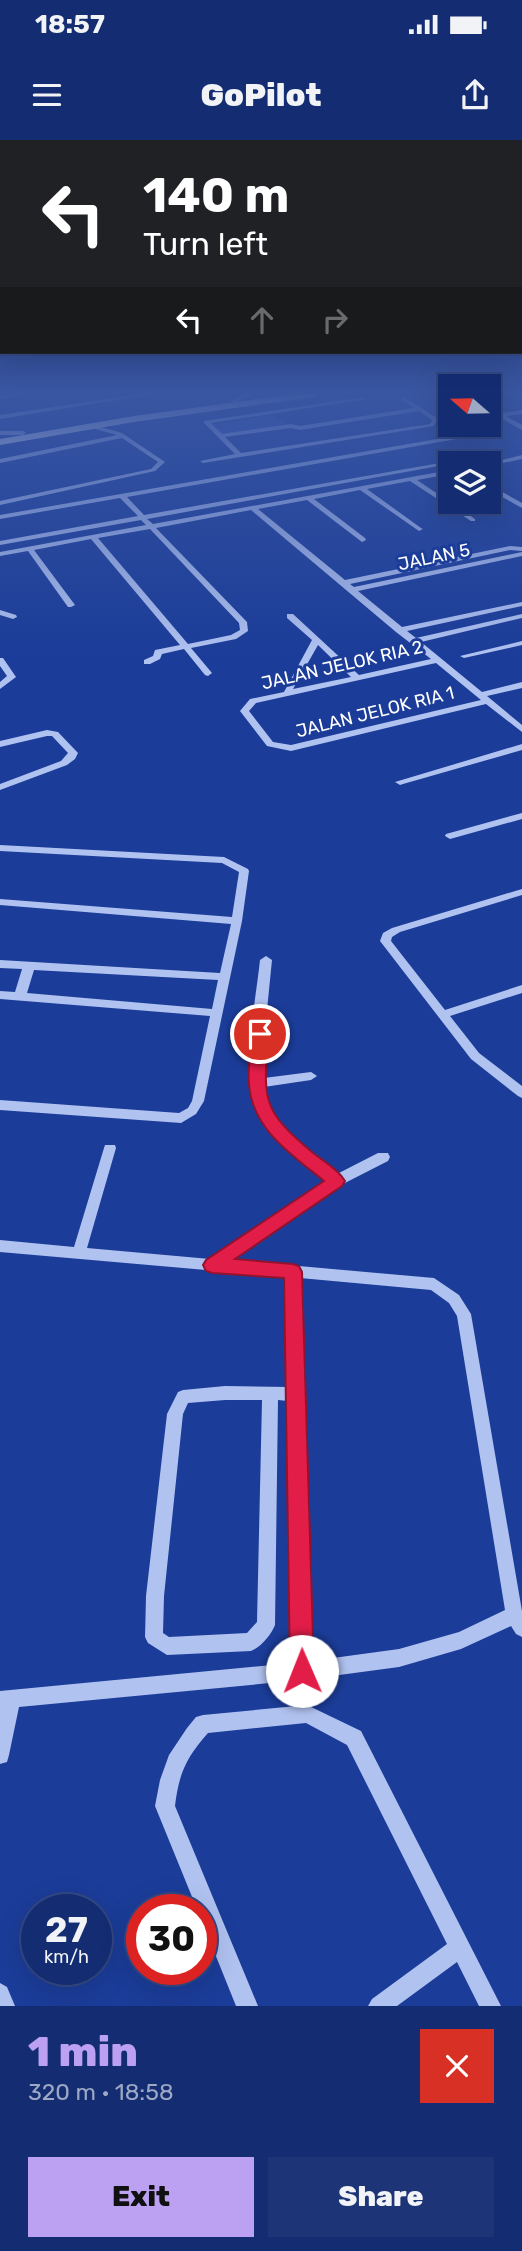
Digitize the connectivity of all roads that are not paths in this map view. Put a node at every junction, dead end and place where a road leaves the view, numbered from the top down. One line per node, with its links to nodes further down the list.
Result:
1 (102, 481): 10 (street)
2 (207, 481): 8 (street)
3 (346, 481): 14 (street)
4 (406, 481): 6 (street)
5 (414, 481): 15 (street)
6 (362, 489): 9 (street); 17 (street)
7 (501, 494): 11 (street)
8 (122, 496): 13 (street); 14 (street)
9 (310, 499): 12 (street); 19 (street)
10 (0, 503)
11 (522, 506)
12 (254, 509): 16 (street); 24 (street)
13 (0, 517)
14 (142, 517): 16 (street); 20 (street)
15 (472, 520)
16 (153, 527): 18 (street); 36 (street)
17 (419, 528)
18 (93, 537): 21 (street); 36 (street)
19 (362, 540)
20 (0, 544)
21 (30, 549): 23 (street); 27 (street)
22 (522, 552): 24 (street); 25 (street, JALAN 5)
23 (0, 554)
24 (342, 583): 25 (street)
25 (352, 590): 32 (street)
26 (522, 604): 32 (street)
27 (71, 605)
28 (0, 612): 31 (street)
29 (290, 616): 33 (street)
30 (522, 616): 34 (street)
31 (13, 617)
32 (399, 630): 34 (street)
33 (317, 639): 42 (street); 45 (street)
34 (414, 641): 39 (street)
35 (522, 643): 37 (street)
36 (183, 646): 40 (street); 41 (street)
37 (464, 656)
38 (0, 660): 44 (street)
39 (438, 660): 42 (street, JALAN JELOK RIA 2); 46 (street)
40 (147, 662)
41 (208, 673)
42 (358, 678): 45 (street, JALAN JELOK RIA 2)
43 (522, 685): 46 (street, JALAN JELOK RIA 1)
44 (0, 686)
45 (286, 695): 49 (street, JALAN JELOK RIA 2)
46 (484, 698): 47 (street); 49 (street, JALAN JELOK RIA 1)
47 (522, 729)
48 (0, 744): 52 (street)
49 (270, 744)
50 (522, 747): 51 (street)
51 (400, 782)
52 (0, 787)
53 (522, 816): 54 (street)
54 (450, 836)
55 (0, 848): 58 (street)
56 (522, 892): 67 (street)
57 (0, 902): 58 (street)
58 (237, 920): 62 (street)
59 (266, 960): 69 (street)
60 (0, 964): 61 (street)
61 (29, 966): 62 (street); 65 (street)
62 (225, 977): 66 (street)
63 (522, 989): 67 (street)
64 (0, 995): 65 (street)
65 (20, 996): 66 (street)
66 (217, 1013): 71 (street)
67 (444, 1014): 70 (street)
68 (311, 1076): 69 (street)
69 (257, 1083): 74 (street)
70 (522, 1094)
71 (0, 1105)
72 (110, 1148): 76 (street)
73 (383, 1157): 74 (street)
74 (336, 1181): 77 (street)
75 (0, 1246): 76 (street)
76 (79, 1252): 77 (street)
77 (212, 1265): 78 (street)
78 (293, 1272): 80 (street); 81 (street)
79 (270, 1394): 79 (street); 80 (street)
80 (296, 1394): 82 (street)
81 (518, 1622): 82 (street)
82 (302, 1671): 83 (street)
83 (5, 1699): 84 (street)
84 (0, 1755)
85 (460, 1947): 88 (street); 89 (street); 90 (street)
86 (0, 1994): 87 (street)
87 (4, 2006)
88 (247, 2006)
89 (379, 2006)
90 (491, 2006)

